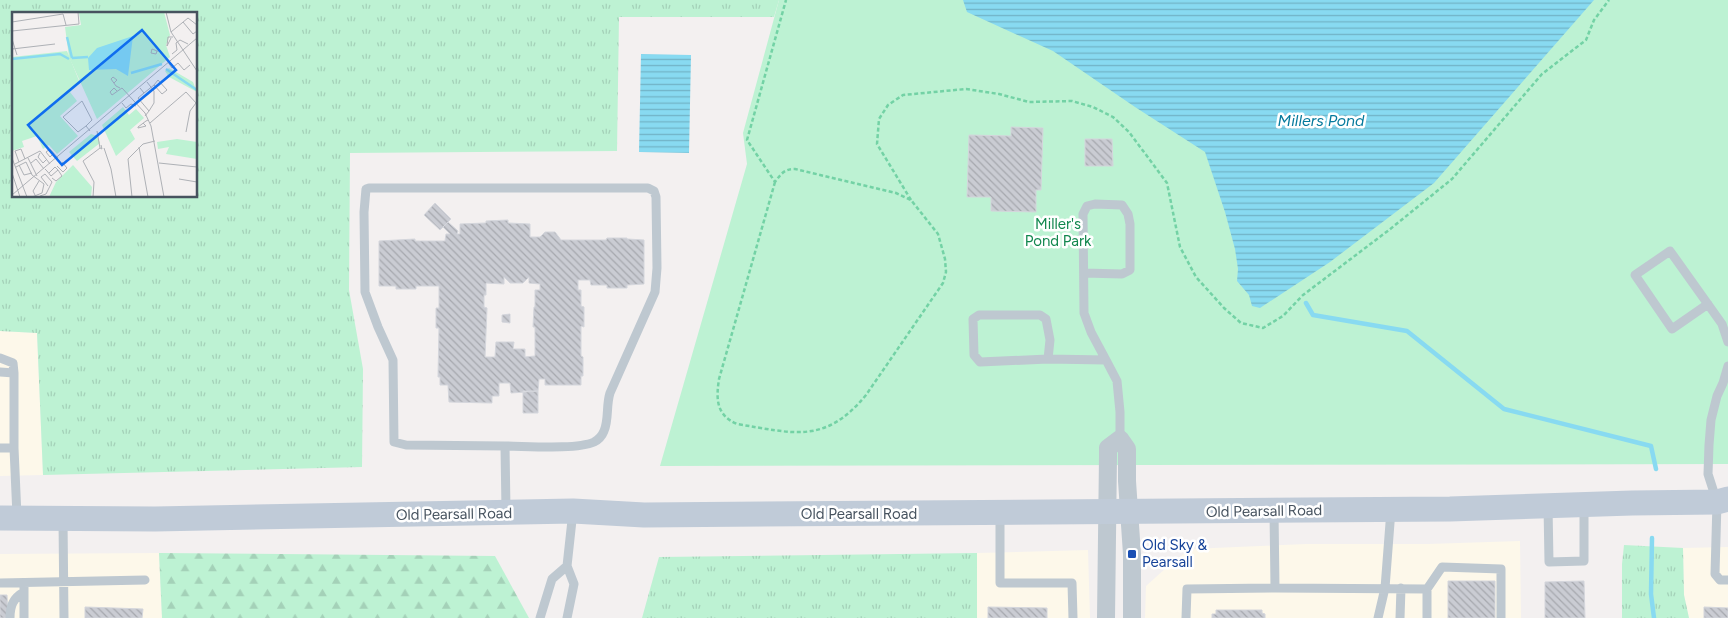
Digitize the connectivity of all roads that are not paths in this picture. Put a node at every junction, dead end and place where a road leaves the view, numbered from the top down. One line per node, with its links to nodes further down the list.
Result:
1 (1084, 274): 1 (lane); 6 (lane)
2 (1708, 304): 2 (lane); 3 (lane)
3 (1728, 342)
4 (0, 358): 9 (lane)
5 (1048, 359): 5 (lane); 6 (lane)
6 (1106, 360): 10 (lane)
7 (1728, 366): 14 (lane)
8 (0, 372): 9 (lane)
9 (14, 373): 13 (lane)
10 (1120, 439): 22 (street)
11 (505, 446): 11 (lane); 20 (lane)
12 (0, 448): 13 (lane)
13 (14, 448): 23 (lane)
14 (1724, 502): 15 (main road, Old Pearsall Road); 27 (lane)
15 (1584, 505): 16 (main road, Old Pearsall Road); 16 (lane)
16 (1548, 506): 17 (main road, Old Pearsall Road)
17 (1391, 510): 19 (main road, Old Pearsall Road); 32 (lane)
18 (573, 511): 20 (main road, Old Pearsall Road); 21 (main road, Old Pearsall Road); 25 (lane)
19 (1274, 511): 22 (main road, Old Pearsall Road); 31 (lane)
20 (506, 513): 24 (main road, Old Pearsall Road)
21 (1000, 513): 22 (main road, Old Pearsall Road); 40 (lane)
22 (1118, 513): 41 (street); 42 (street)
23 (9, 518): 24 (main road, Old Pearsall Road)
24 (63, 519): 28 (lane)
25 (567, 566): 38 (lane); 39 (lane)
26 (145, 580): 28 (lane)
27 (1728, 580)
28 (64, 582): 30 (lane); 37 (lane)
29 (0, 583): 30 (lane)
30 (24, 587): 35 (lane); 36 (lane)
31 (1274, 588): 32 (lane); 43 (lane)
32 (1385, 588): 33 (lane); 44 (lane)
33 (1401, 588): 34 (lane); 45 (lane)
34 (1427, 589): 46 (lane); 47 (lane)
35 (10, 618)
36 (24, 618)
37 (64, 618)
38 (540, 618)
39 (567, 618)
40 (1072, 618)
41 (1106, 618)
42 (1132, 618)
43 (1186, 618)
44 (1378, 618)
45 (1400, 618)
46 (1427, 618)
47 (1500, 618)

